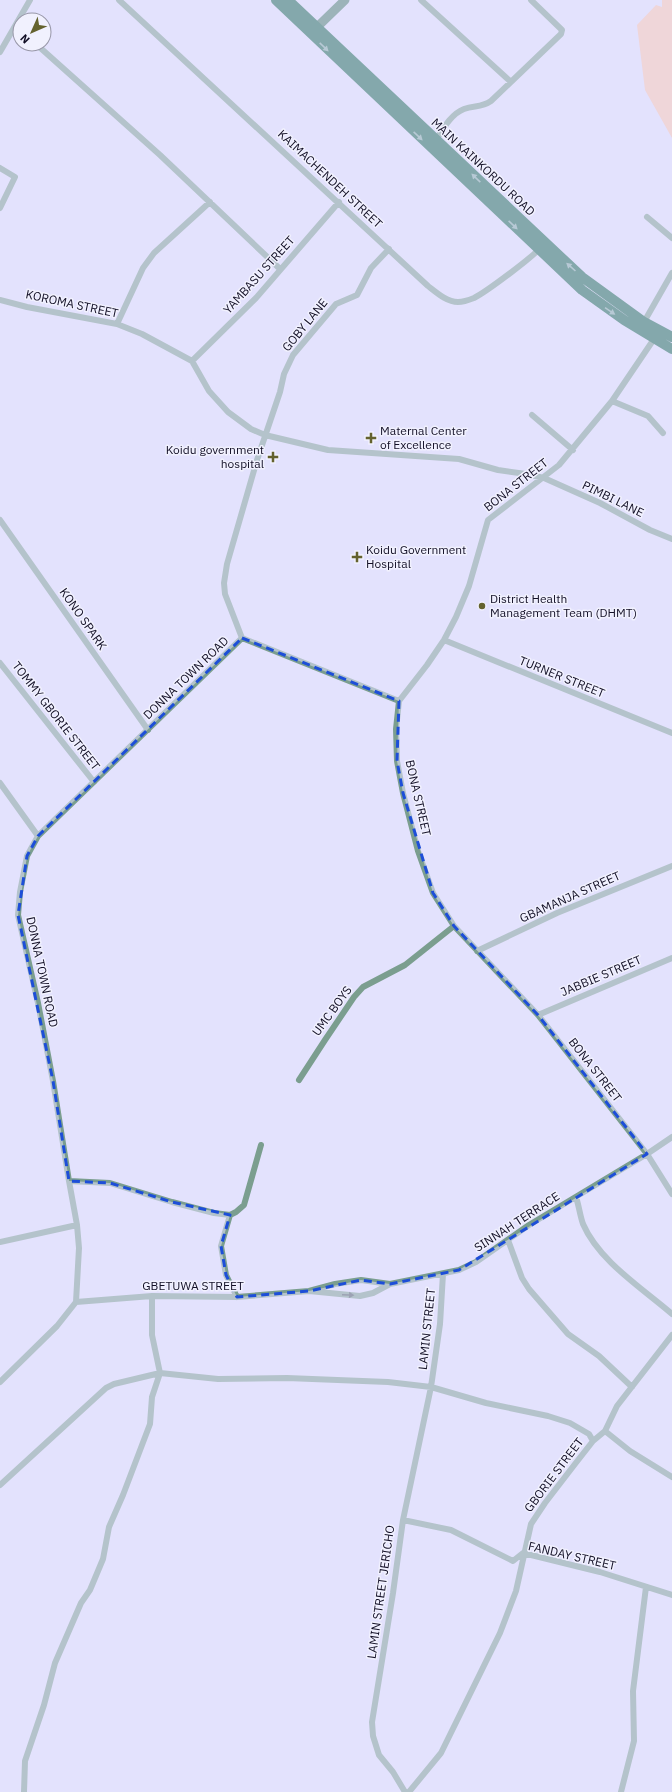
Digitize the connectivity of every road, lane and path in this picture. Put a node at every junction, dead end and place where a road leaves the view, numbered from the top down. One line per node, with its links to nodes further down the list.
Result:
1 (30, 0): 8 (street)
2 (119, 0): 19 (street, KAIMACHENDEH STREET)
3 (276, 0): 9 (main road)
4 (288, 0): 9 (main road)
5 (345, 0): 9 (main road)
6 (421, 0): 13 (street)
7 (531, 0): 13 (street)
8 (25, 12)
9 (314, 30): 14 (main road)
10 (12, 36): 11 (street)
11 (0, 52)
12 (45, 52): 18 (street)
13 (511, 82): 15 (street)
14 (394, 106): 15 (main road, MAIN KAINKORDU ROAD); 17 (main road, one-way to 17)
15 (436, 140): 17 (main road, MAIN KAINKORDU ROAD, one-way to 15)
16 (0, 168): 20 (street)
17 (486, 194): 23 (main road)
18 (210, 202): 25 (street); 29 (street)
19 (339, 202): 24 (street, KAIMACHENDEH STREET); 25 (street, YAMBASU STREET)
20 (0, 208)
21 (648, 217): 22 (street)
22 (672, 238)
23 (542, 246): 24 (street, KAIMACHENDEH STREET); 28 (main road, one-way to 23); 30 (main road, one-way to 30)
24 (389, 249): 37 (street, GOBY LANE)
25 (280, 269): 33 (street, YAMBASU STREET)
26 (672, 273): 28 (street)
27 (0, 300): 29 (street, KOROMA STREET)
28 (644, 322): 30 (main road)
29 (117, 324): 33 (street, KOROMA STREET)
30 (657, 334): 31 (main road); 32 (main road); 34 (street, BONA STREET)
31 (672, 337)
32 (672, 349)
33 (192, 361): 37 (street)
34 (612, 401): 36 (street); 38 (street, BONA STREET)
35 (532, 415): 38 (street)
36 (663, 433)
37 (265, 435): 39 (street, PIMBI LANE); 42 (street, GOBY LANE)
38 (573, 450): 39 (street, BONA STREET)
39 (544, 478): 41 (street, PIMBI LANE); 43 (street, BONA STREET)
40 (0, 520): 46 (street, KONO SPARK)
41 (672, 539)
42 (242, 638): 45 (street); 46 (street, DONNA TOWN ROAD)
43 (444, 640): 45 (street, BONA STREET); 47 (street, TURNER STREET)
44 (0, 663): 48 (street, TOMMY GBORIE STREET)
45 (399, 701): 52 (street, BONA STREET)
46 (148, 730): 48 (street, DONNA TOWN ROAD)
47 (672, 733)
48 (94, 782): 50 (street, DONNA TOWN ROAD)
49 (0, 783): 50 (street)
50 (38, 836): 60 (street, DONNA TOWN ROAD)
51 (672, 866): 53 (street, GBAMANJA STREET)
52 (454, 926): 53 (street, BONA STREET); 56 (street, UMC BOYS)
53 (477, 951): 55 (street, BONA STREET)
54 (672, 958): 55 (street, JABBIE STREET)
55 (538, 1015): 59 (street, BONA STREET)
56 (300, 1080)
57 (672, 1137): 59 (street, SINNAH TERRACE)
58 (261, 1145): 63 (street)
59 (647, 1154): 61 (street, BONA STREET); 62 (street, SINNAH TERRACE)
60 (69, 1181): 63 (street); 64 (street, DONNA TOWN ROAD)
61 (672, 1194)
62 (576, 1197): 65 (street, SINNAH TERRACE); 73 (street)
63 (230, 1215): 71 (street)
64 (77, 1225): 66 (street); 72 (street, DONNA TOWN ROAD)
65 (508, 1240): 67 (street, SINNAH TERRACE); 78 (street)
66 (0, 1242)
67 (443, 1274): 68 (street, SINNAH TERRACE); 77 (street, LAMIN STREET)
68 (390, 1284): 69 (street, SINNAH TERRACE); 69 (street, SINNAH TERRACE, one-way to 68)
69 (309, 1291): 71 (street, GBETUWA STREET)
70 (152, 1296): 71 (street, GBETUWA STREET); 72 (street, GBETUWA STREET); 75 (street)
71 (237, 1297)
72 (76, 1302): 76 (street)
73 (672, 1314)
74 (672, 1335): 78 (street, GBORIE STREET)
75 (160, 1373): 77 (street); 82 (street); 87 (street)
76 (0, 1382)
77 (431, 1387): 80 (street); 83 (street, LAMIN STREET JERICHO)
78 (632, 1387): 79 (street, GBORIE STREET)
79 (605, 1431): 80 (street, GBORIE STREET); 81 (street)
80 (593, 1441): 84 (street, GBORIE STREET)
81 (672, 1477)
82 (0, 1485)
83 (403, 1520): 84 (street, FANDAY STREET); 88 (street, LAMIN STREET JERICHO)
84 (523, 1553): 85 (street, FANDAY STREET); 89 (street, GBORIE STREET)
85 (646, 1587): 86 (street, FANDAY STREET); 90 (street)
86 (672, 1595)
87 (24, 1792)
88 (405, 1792)
89 (409, 1792)
90 (621, 1792)

